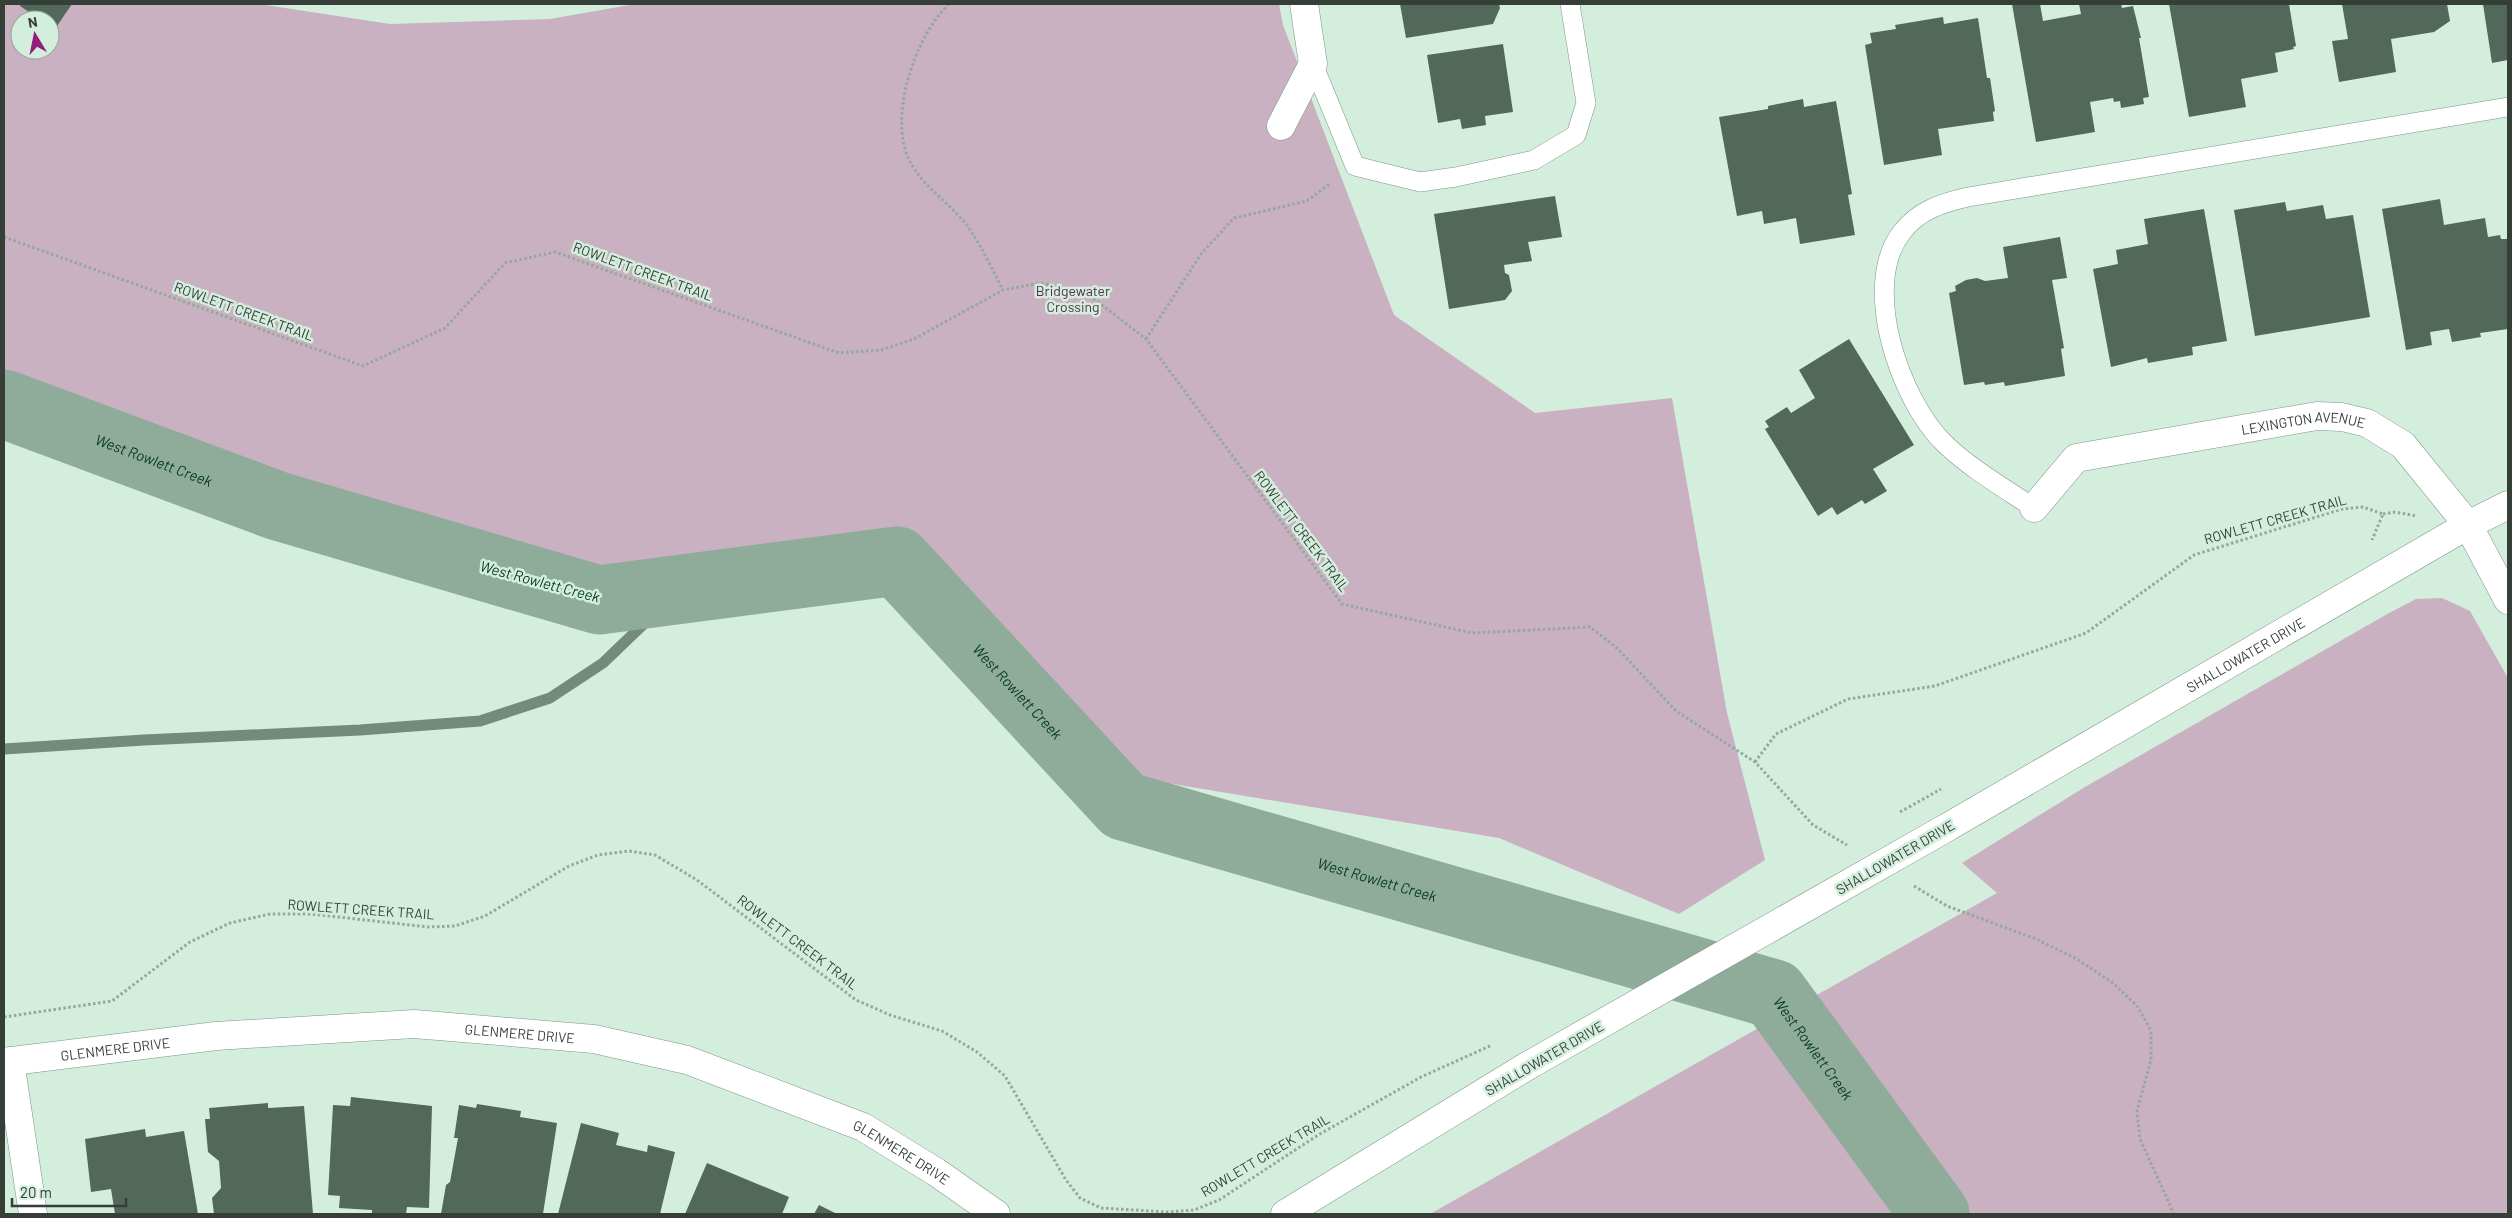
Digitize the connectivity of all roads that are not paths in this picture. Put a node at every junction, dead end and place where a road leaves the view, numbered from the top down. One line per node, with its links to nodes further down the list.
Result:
1 (1304, 4): 3 (street)
2 (1570, 4): 3 (lane)
3 (1313, 64): 5 (street)
4 (2508, 107): 7 (lane)
5 (1281, 126)
6 (2508, 505): 8 (street, SHALLOWATER DRIVE)
7 (2034, 508): 8 (street, LEXINGTON AVENUE)
8 (2468, 525): 9 (street, LEXINGTON AVENUE); 13 (street, SHALLOWATER DRIVE, bridge)
9 (2508, 600)
10 (7, 1062): 11 (street); 12 (street, GLENMERE DRIVE)
11 (33, 1214)
12 (996, 1214)
13 (1285, 1214)

